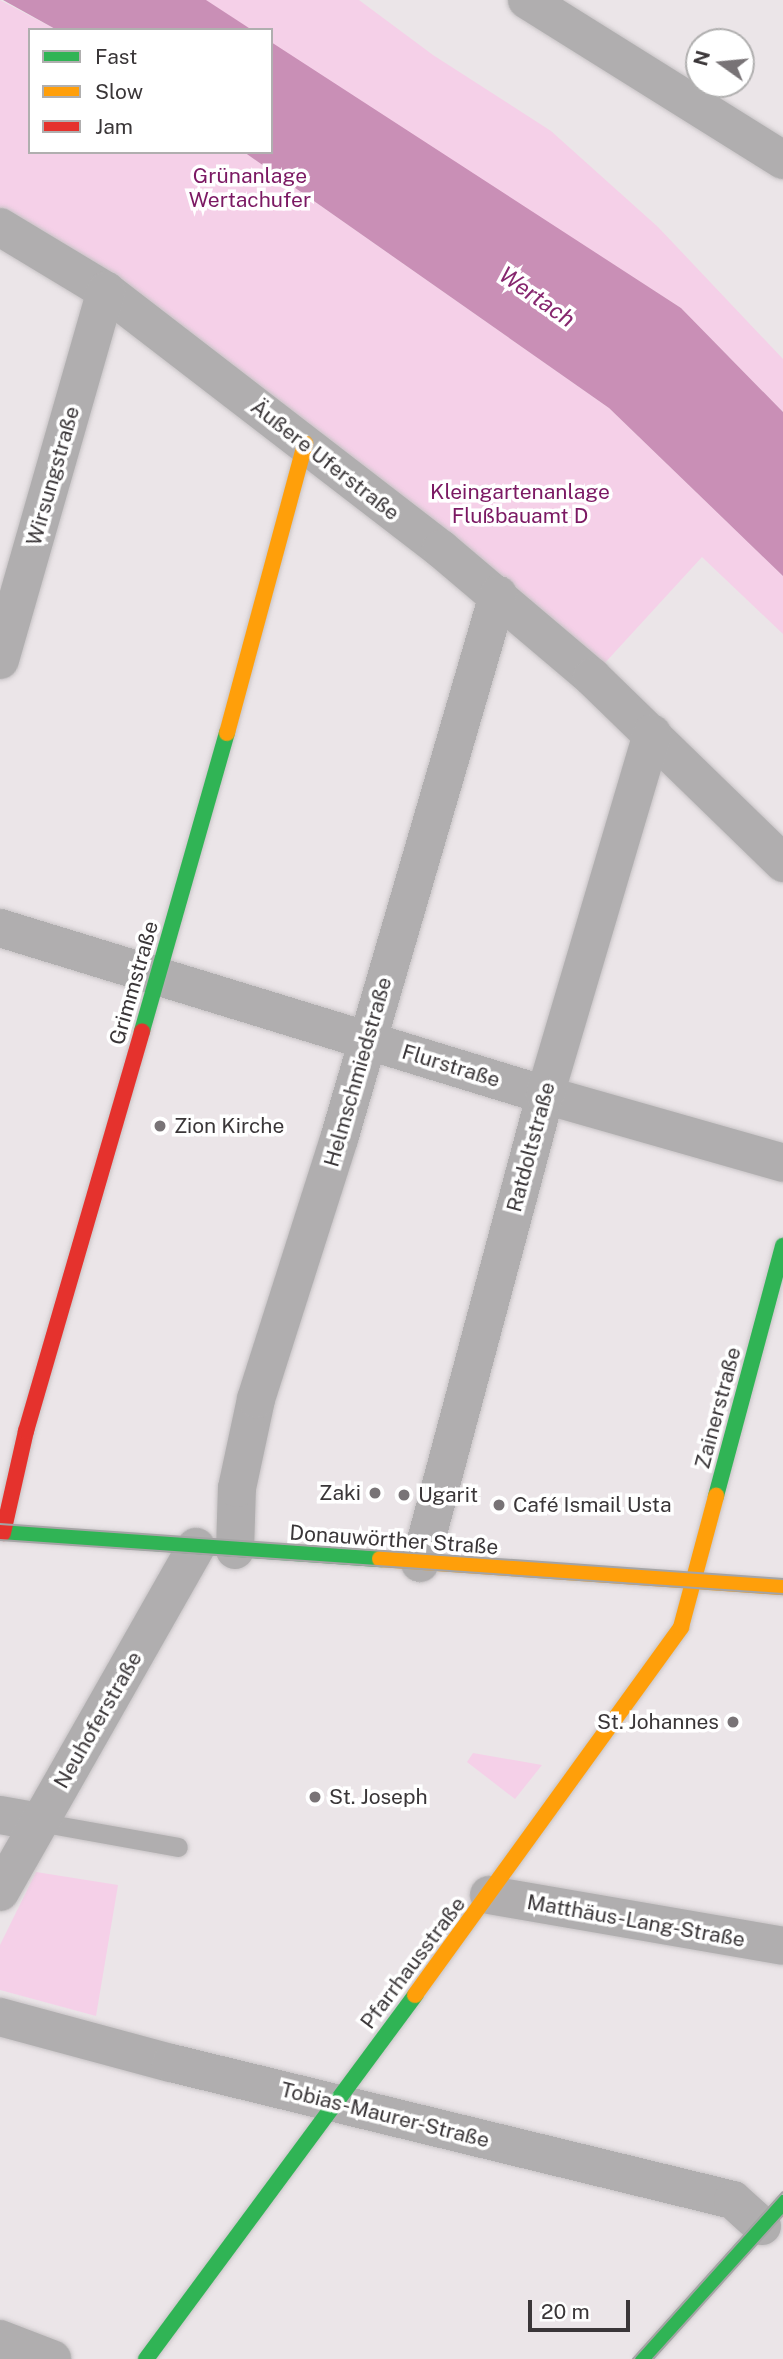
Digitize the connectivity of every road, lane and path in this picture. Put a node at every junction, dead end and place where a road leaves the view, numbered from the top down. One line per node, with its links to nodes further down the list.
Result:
1 (549, 6): 2 (street)
2 (783, 160)
3 (0, 227): 4 (street, Äußere Uferstraße)
4 (106, 292): 5 (street, Äußere Uferstraße); 7 (street, Wirsungstraße)
5 (305, 443): 6 (street, Äußere Uferstraße); 11 (street, Grimmstraße)
6 (498, 595): 8 (street, Äußere Uferstraße); 12 (street, Helmschmiedstraße)
7 (0, 660)
8 (652, 733): 9 (street, Äußere Uferstraße); 13 (street, Ratdoltstraße)
9 (783, 863)
10 (0, 928): 11 (street, Flurstraße)
11 (158, 975): 12 (street, Flurstraße); 16 (street, Grimmstraße)
12 (367, 1040): 13 (street, Flurstraße); 18 (street, Helmschmiedstraße)
13 (545, 1095): 14 (street, Flurstraße); 19 (street, Ratdoltstraße)
14 (783, 1163)
15 (783, 1246): 20 (street, Zainerstraße)
16 (1, 1533): 17 (street, Donauwörther Straße)
17 (196, 1547): 18 (street, Donauwörther Straße); 23 (street, Neuhoferstraße)
18 (235, 1550): 19 (street, Donauwörther Straße)
19 (420, 1563): 20 (street, Donauwörther Straße)
20 (693, 1580): 21 (street, Donauwörther Straße); 26 (street, Pfarrhausstraße)
21 (783, 1587)
22 (0, 1815): 23 (street)
23 (39, 1822): 24 (lane); 25 (street, Neuhoferstraße)
24 (178, 1847)
25 (0, 1892)
26 (489, 1895): 27 (street, Matthäus-Lang-Straße); 29 (street, Pfarrhausstraße)
27 (783, 1946)
28 (0, 2017): 29 (street, Tobias-Maurer-Straße)
29 (336, 2102): 30 (street, Tobias-Maurer-Straße); 33 (street, Pfarrhausstraße)
30 (773, 2214): 34 (street)
31 (0, 2339): 32 (street)
32 (52, 2359)
33 (146, 2359)
34 (643, 2359)

